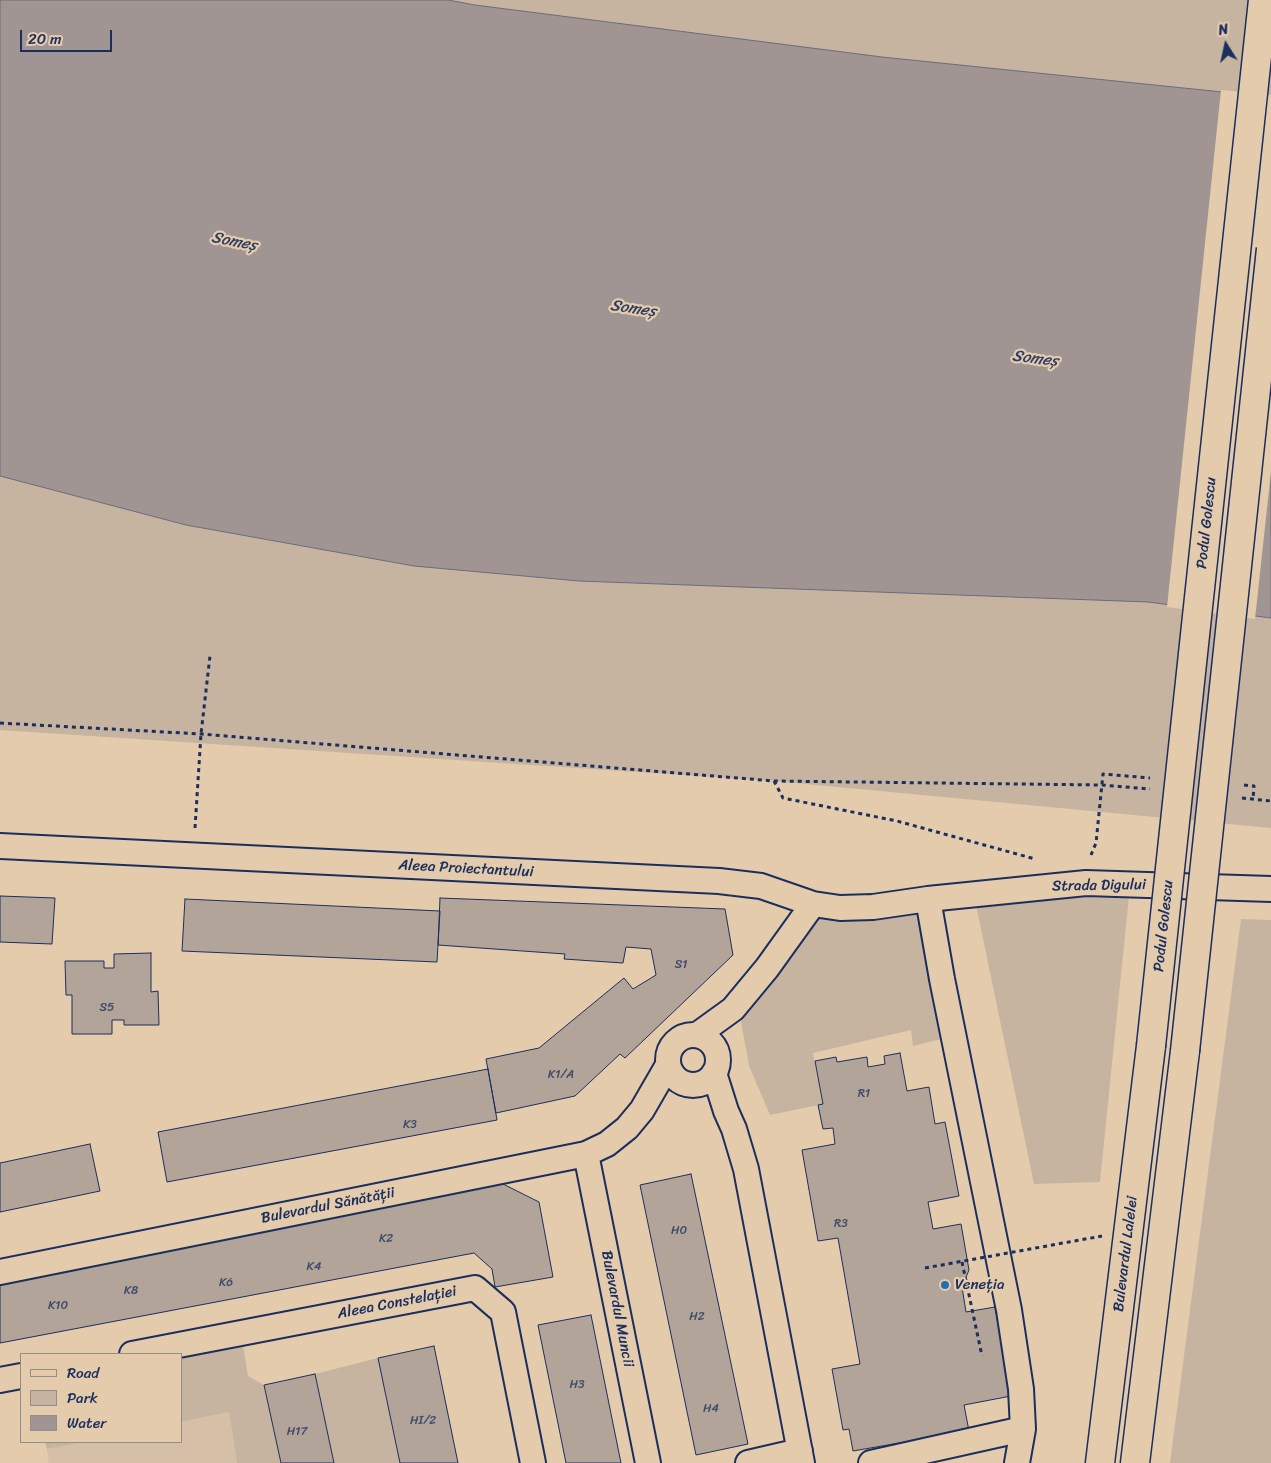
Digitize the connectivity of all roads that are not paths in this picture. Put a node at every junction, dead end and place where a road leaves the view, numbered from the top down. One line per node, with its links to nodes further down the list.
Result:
1 (1263, 0): 9 (main road, Podul Golescu, bridge)
2 (1271, 249): 26 (main road, bridge)
3 (0, 846): 6 (street, Aleea Proiectantului)
4 (1271, 890): 5 (street, Strada Digului)
5 (928, 899): 6 (street, Aleea Proiectantului); 18 (street)
6 (813, 904): 7 (street)
7 (733, 1009): 8 (street); 10 (street)
8 (698, 1036): 10 (street); 11 (street)
9 (1151, 1046): 25 (main road, Bulevardul Lalelei)
10 (716, 1063): 11 (street); 12 (street)
11 (679, 1077): 12 (street); 13 (street, Bulevardul Sănătății)
12 (726, 1111): 19 (street)
13 (586, 1154): 14 (street, Bulevardul Sănătății); 21 (street, Bulevardul Muncii)
14 (0, 1272)
15 (137, 1353): 20 (street, Aleea Constelației)
16 (20, 1376): 17 (street)
17 (0, 1380)
18 (1022, 1429): 23 (street); 24 (street)
19 (801, 1457): 22 (street)
20 (533, 1463)
21 (648, 1463)
22 (748, 1463)
23 (871, 1463)
24 (1017, 1463)
25 (1100, 1463)
26 (1136, 1463)

